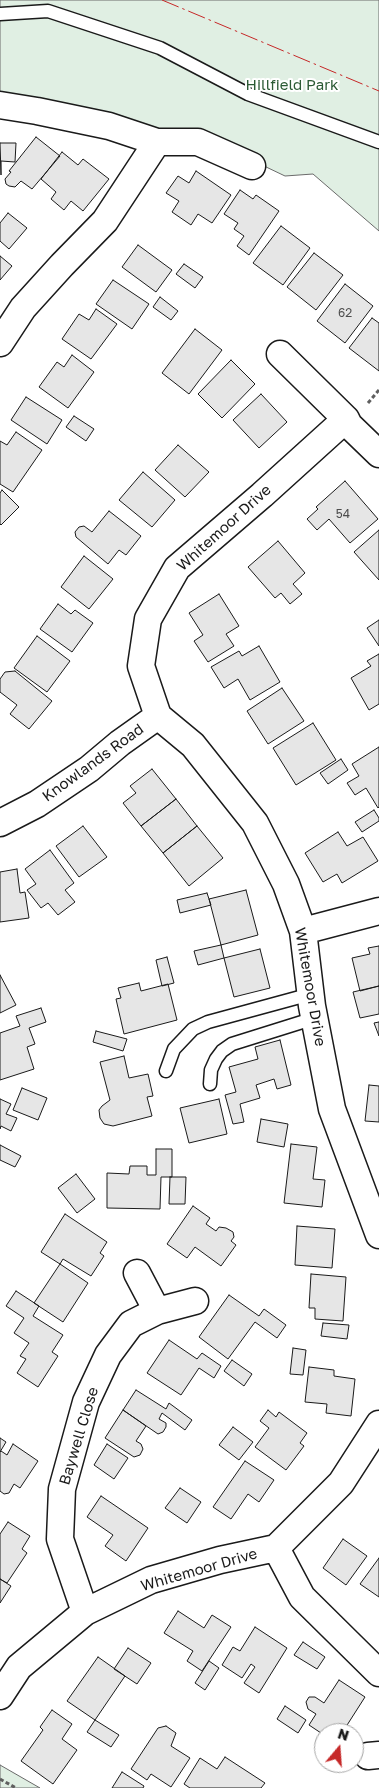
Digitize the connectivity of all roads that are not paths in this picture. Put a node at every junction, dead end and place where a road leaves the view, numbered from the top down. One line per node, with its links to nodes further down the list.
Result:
1 (0, 14): 4 (lane)
2 (0, 105): 3 (street)
3 (157, 142): 5 (street); 6 (street)
4 (379, 142)
5 (252, 166)
6 (0, 343)
7 (280, 354): 8 (street)
8 (346, 419): 9 (street); 10 (street, Whitemoor Drive)
9 (379, 454)
10 (158, 716): 11 (street, Knowlands Road); 13 (street, Whitemoor Drive)
11 (0, 823)
12 (379, 911): 13 (street)
13 (303, 931): 14 (street, Whitemoor Drive)
14 (313, 1006): 15 (lane); 16 (lane); 17 (street, Whitemoor Drive)
15 (166, 1071)
16 (210, 1084)
17 (373, 1199): 18 (street, Whitemoor Drive)
18 (379, 1235)
19 (137, 1273): 21 (street)
20 (195, 1301): 21 (street, Baywell Close)
21 (156, 1311): 24 (street, Baywell Close)
22 (379, 1424): 23 (street, Whitemoor Drive)
23 (276, 1548): 24 (street, Whitemoor Drive); 25 (street)
24 (85, 1612): 26 (street, Whitemoor Drive)
25 (379, 1673)
26 (0, 1696)

